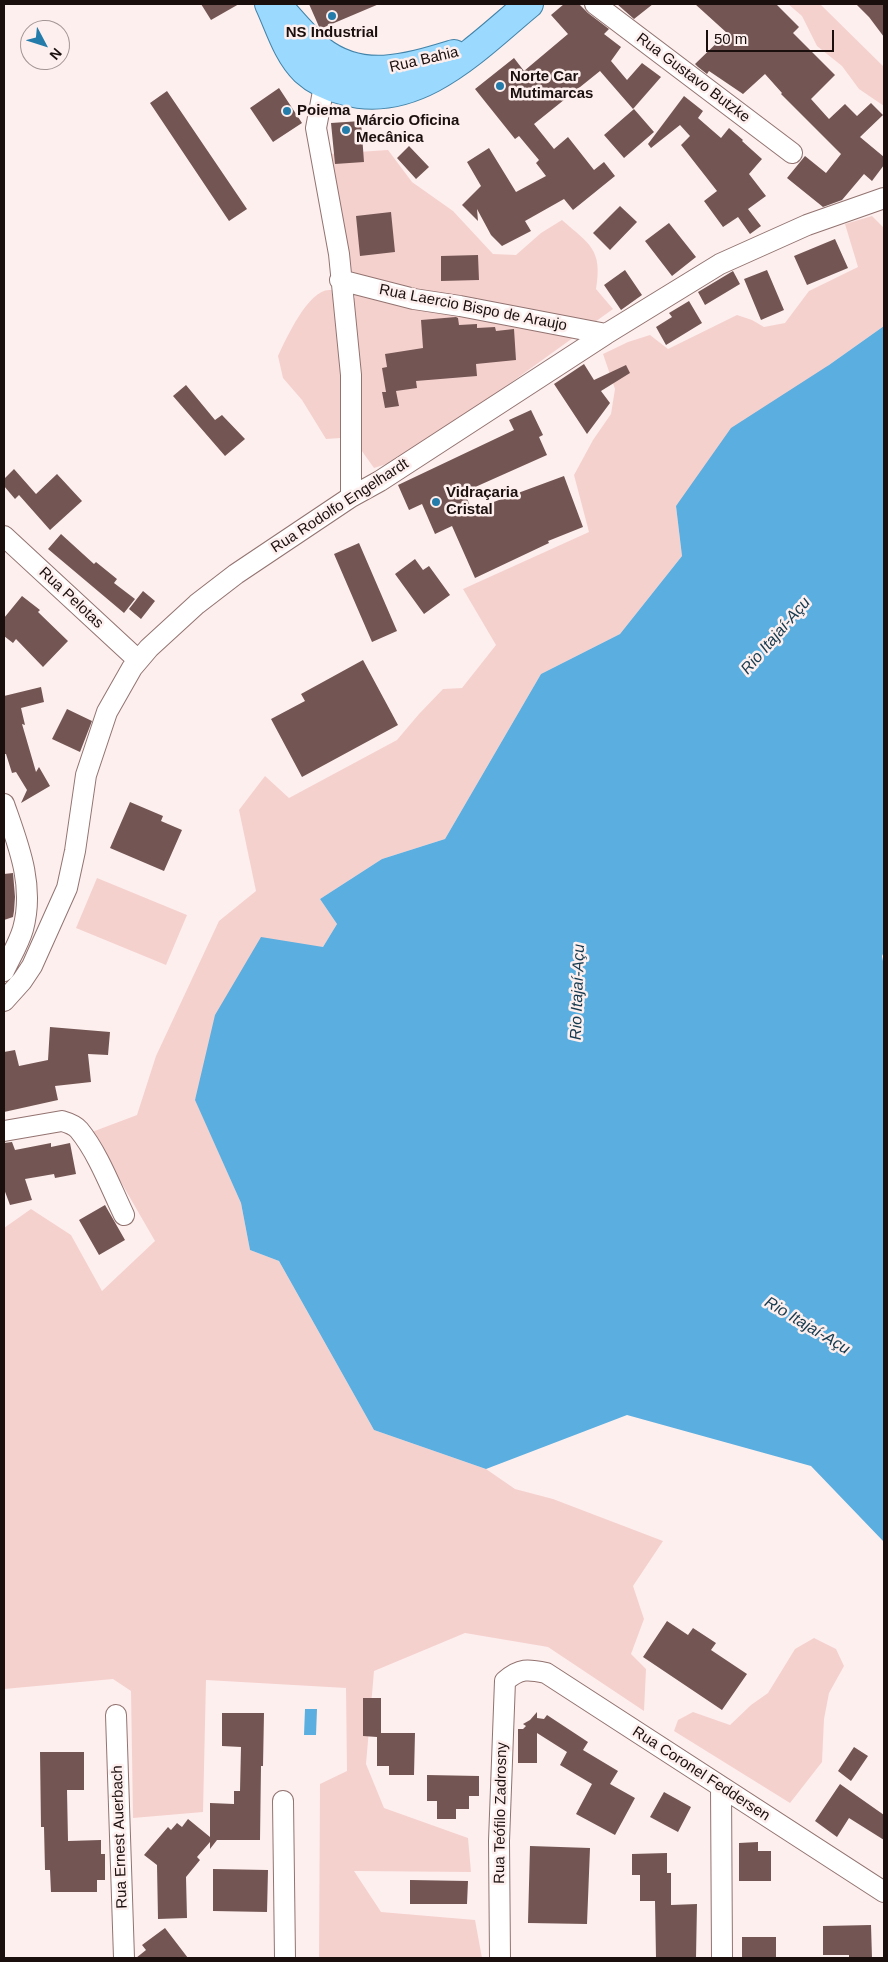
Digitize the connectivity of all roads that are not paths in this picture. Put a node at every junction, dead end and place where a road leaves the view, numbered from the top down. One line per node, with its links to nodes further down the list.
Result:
1 (269, 4): 8 (main road, Rua Bahia)
2 (276, 4): 5 (main road, Rua Bahia)
3 (529, 4): 6 (main road, Rua Bahia)
4 (595, 4): 9 (street, Rua Gustavo Butzke)
5 (311, 42): 7 (main road, Rua Bahia); 8 (main road)
6 (477, 47): 7 (main road, Rua Bahia); 8 (main road, Rua Bahia)
7 (360, 69): 8 (main road)
8 (324, 86): 11 (street)
9 (792, 153)
10 (884, 198): 12 (street, Rua Rodolfo Engelhardt)
11 (340, 280): 12 (street, Rua Laercio Bispo de Araujo); 13 (street)
12 (606, 334): 13 (street, Rua Rodolfo Engelhardt)
13 (351, 497): 15 (street, Rua Rodolfo Engelhardt)
14 (5, 544): 15 (street, Rua Pelotas)
15 (138, 660): 18 (street, Rua Rodolfo Engelhardt)
16 (4, 804): 17 (street)
17 (4, 971)
18 (4, 1001)
19 (4, 1131): 20 (street)
20 (124, 1215)
21 (514, 1673): 23 (street, Rua Coronel Feddersen); 28 (street, Rua Teófilo Zadrosny)
22 (116, 1715): 26 (street, Rua Ernest Auerbach)
23 (721, 1787): 25 (street, Rua Coronel Feddersen); 29 (street)
24 (283, 1801): 27 (street)
25 (884, 1892)
26 (124, 1958)
27 (285, 1958)
28 (500, 1958)
29 (722, 1958)

